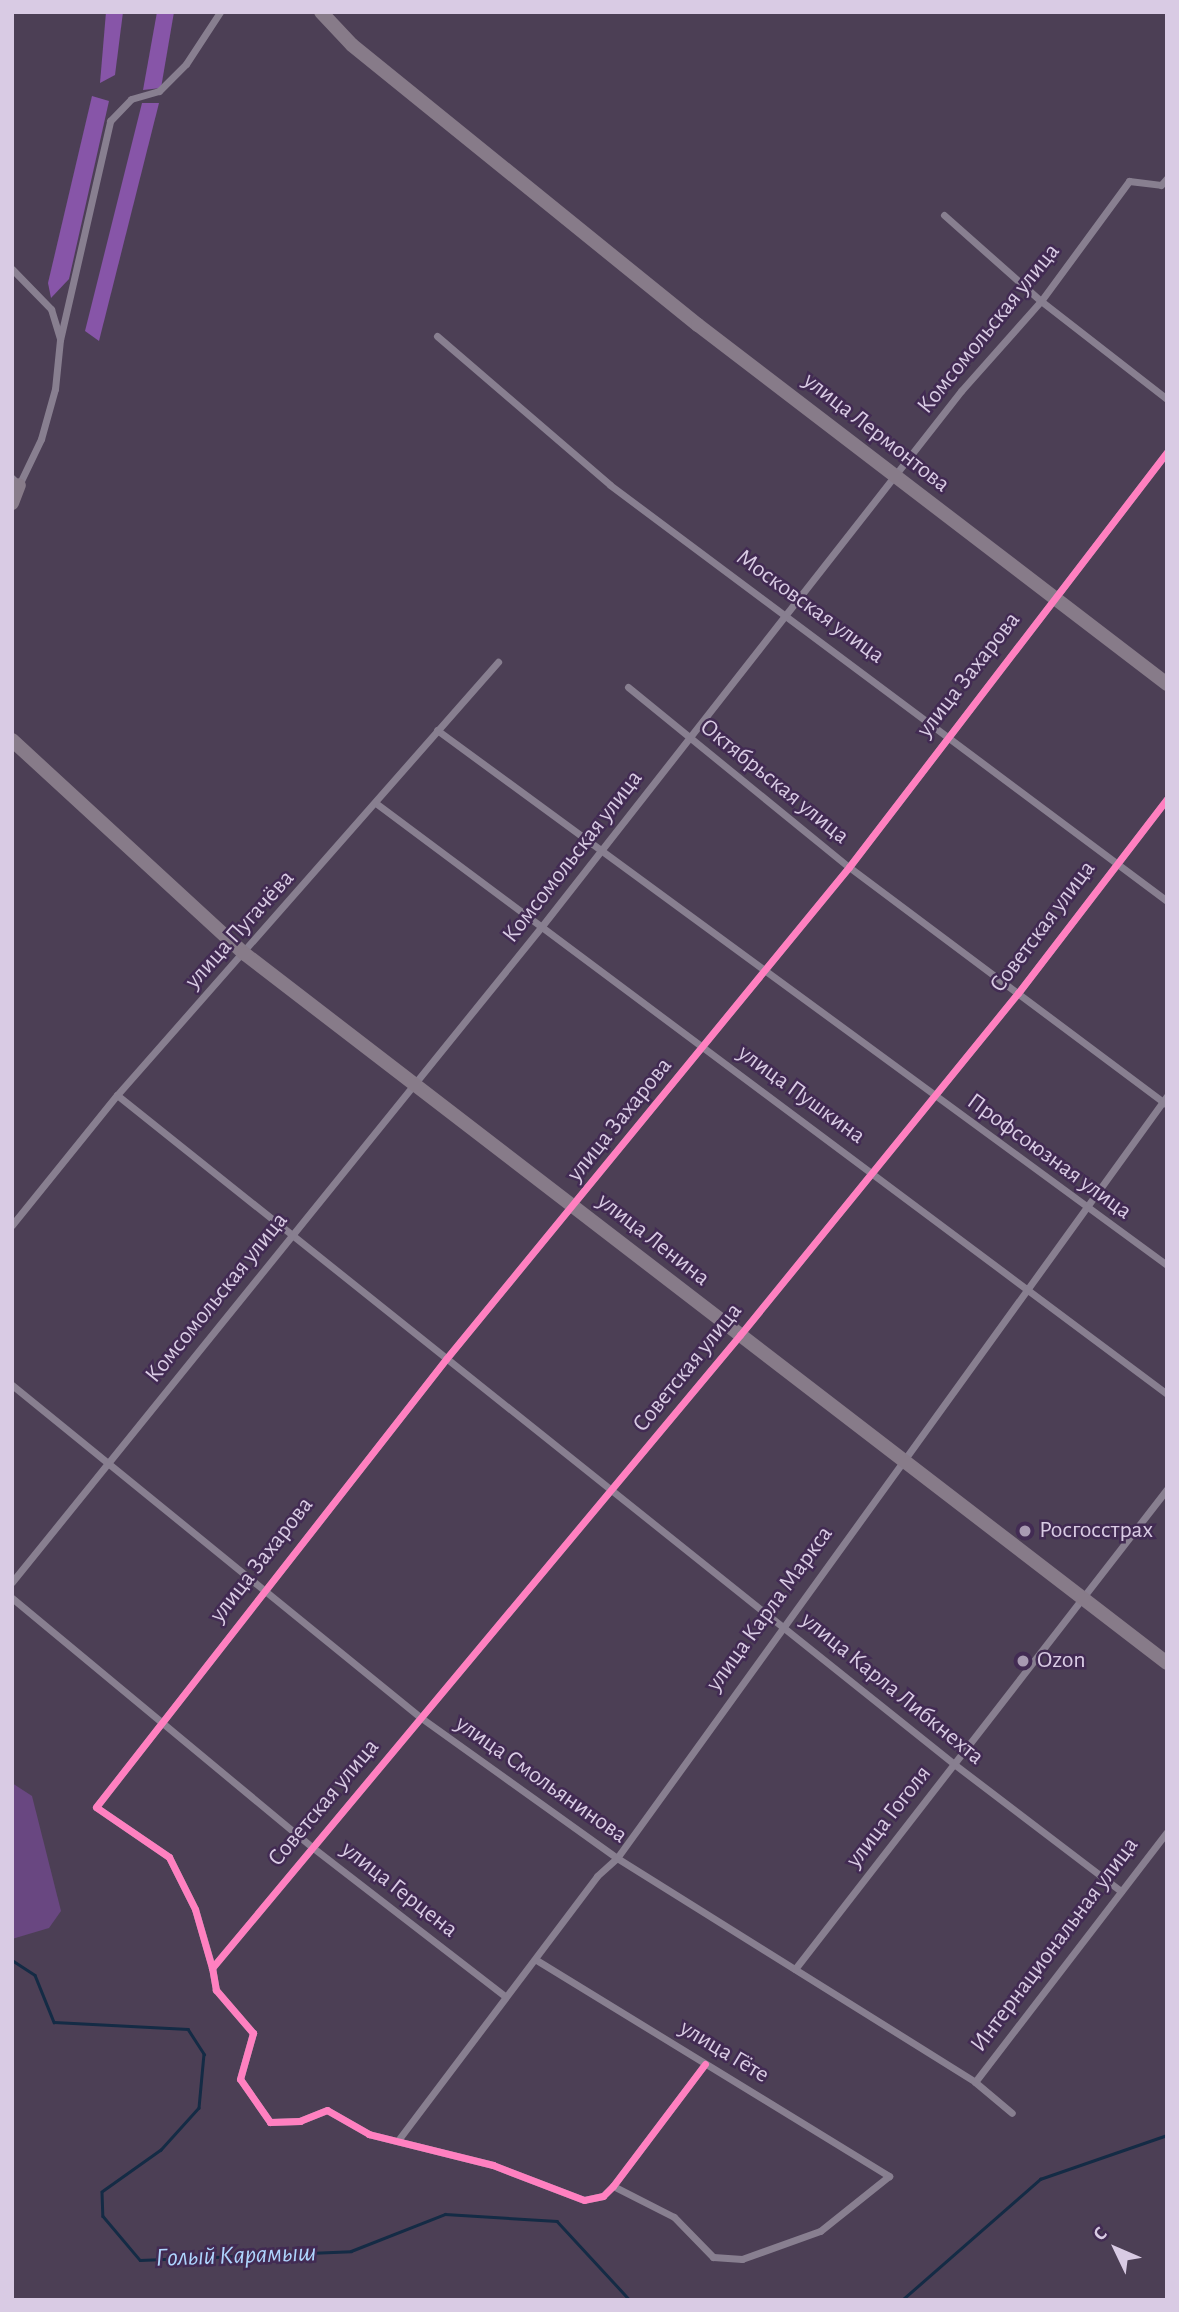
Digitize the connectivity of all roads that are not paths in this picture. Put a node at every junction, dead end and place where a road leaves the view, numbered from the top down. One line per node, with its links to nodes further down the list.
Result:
1 (220, 12): 9 (street)
2 (321, 12): 12 (street, улица Лермонтова)
3 (1167, 178): 4 (street, Комсомольская улица)
4 (1164, 188): 7 (street, Комсомольская улица)
5 (944, 215): 7 (street)
6 (12, 269): 9 (street)
7 (1041, 300): 10 (street); 12 (street, Комсомольская улица)
8 (437, 336): 16 (street, Московская улица)
9 (60, 340): 13 (street)
10 (1167, 399)
11 (1167, 452): 15 (street, улица Захарова)
12 (896, 477): 15 (street, улица Лермонтова); 16 (street, Комсомольская улица)
13 (16, 481): 14 (street)
14 (12, 503)
15 (1052, 600): 18 (street, улица Лермонтова); 21 (street, улица Захарова)
16 (788, 614): 21 (street, Московская улица); 23 (street, Комсомольская улица)
17 (498, 662): 20 (street, улица Пугачёва)
18 (1167, 684)
19 (628, 687): 23 (street, Октябрьская улица)
20 (437, 730): 25 (street, улица Пугачёва); 26 (street, Профсоюзная улица)
21 (948, 733): 27 (street, Московская улица); 28 (street, улица Захарова)
22 (12, 740): 31 (street, улица Ленина)
23 (690, 740): 26 (street, Комсомольская улица); 28 (street, Октябрьская улица)
24 (1167, 799): 27 (street, Советская улица)
25 (377, 804): 30 (street, улица Пушкина); 31 (street, улица Пугачёва)
26 (600, 853): 30 (street, Комсомольская улица); 32 (street, Профсоюзная улица)
27 (1116, 863): 29 (street, Московская улица); 33 (street, Советская улица)
28 (849, 867): 32 (street, улица Захарова); 33 (street, Октябрьская улица)
29 (1167, 901)
30 (542, 926): 34 (street, улица Пушкина); 35 (street, Комсомольская улица)
31 (245, 954): 35 (street, улица Ленина); 36 (street, улица Пугачёва)
32 (761, 971): 34 (street, улица Захарова); 37 (street, Профсоюзная улица)
33 (1018, 992): 37 (street, Советская улица); 38 (street, Октябрьская улица)
34 (703, 1048): 39 (street, улица Пушкина); 41 (street, улица Захарова)
35 (416, 1084): 41 (street, улица Ленина); 43 (street, Комсомольская улица)
36 (117, 1095): 42 (street, улица Пугачёва); 43 (street, улица Карла Либкнехта)
37 (932, 1097): 39 (street, Советская улица); 40 (street, Профсоюзная улица)
38 (1165, 1101): 40 (street, улица Карла Маркса)
39 (874, 1171): 45 (street, улица Пушкина); 46 (street, Советская улица)
40 (1084, 1206): 44 (street, Профсоюзная улица); 45 (street, улица Карла Маркса)
41 (574, 1207): 46 (street, улица Ленина); 47 (street, улица Захарова)
42 (12, 1225)
43 (290, 1236): 47 (street, улица Карла Либкнехта); 51 (street, Комсомольская улица)
44 (1167, 1265)
45 (1024, 1289): 49 (street, улица Пушкина); 50 (street, улица Карла Маркса)
46 (740, 1335): 50 (street, улица Ленина); 53 (street, Советская улица)
47 (446, 1359): 53 (street, улица Карла Либкнехта); 55 (street, улица Захарова)
48 (12, 1385): 51 (street, улица Смольянинова)
49 (1167, 1394)
50 (902, 1460): 56 (street, улица Ленина); 58 (street, улица Карла Маркса)
51 (106, 1466): 54 (street, Комсомольская улица); 55 (street, улица Смольянинова)
52 (1167, 1489): 56 (street, улица Гоголя)
53 (612, 1492): 58 (street, улица Карла Либкнехта); 60 (street, Советская улица)
54 (12, 1582)
55 (263, 1591): 60 (street, улица Смольянинова); 61 (street, улица Захарова)
56 (1082, 1597): 59 (street, улица Ленина); 62 (street, улица Гоголя)
57 (12, 1598): 61 (street, улица Герцена)
58 (782, 1625): 62 (street, улица Карла Либкнехта); 65 (street, улица Карла Маркса)
59 (1167, 1663)
60 (420, 1717): 64 (street, Советская улица); 65 (street, улица Смольянинова)
61 (161, 1718): 64 (street, улица Герцена); 68 (street, улица Захарова)
62 (954, 1764): 66 (street, улица Карла Либкнехта); 69 (street, улица Гоголя)
63 (1167, 1832): 66 (street, Интернациональная улица)
64 (312, 1847): 68 (street, Советская улица); 70 (street, улица Герцена)
65 (617, 1858): 67 (street, улица Карла Маркса); 69 (street, улица Смольянинова)
66 (1121, 1891): 72 (street, Интернациональная улица)
67 (538, 1961): 70 (street, улица Карла Маркса); 71 (street, улица Гёте)
68 (212, 1968): 74 (street)
69 (795, 1969): 72 (street, улица Смольянинова)
70 (505, 1996): 74 (street, улица Карла Маркса)
71 (705, 2064): 75 (street); 75 (street, улица Гёте)
72 (975, 2082): 73 (street, улица Смольянинова)
73 (1012, 2113)
74 (399, 2139): 75 (street)
75 (613, 2186)

